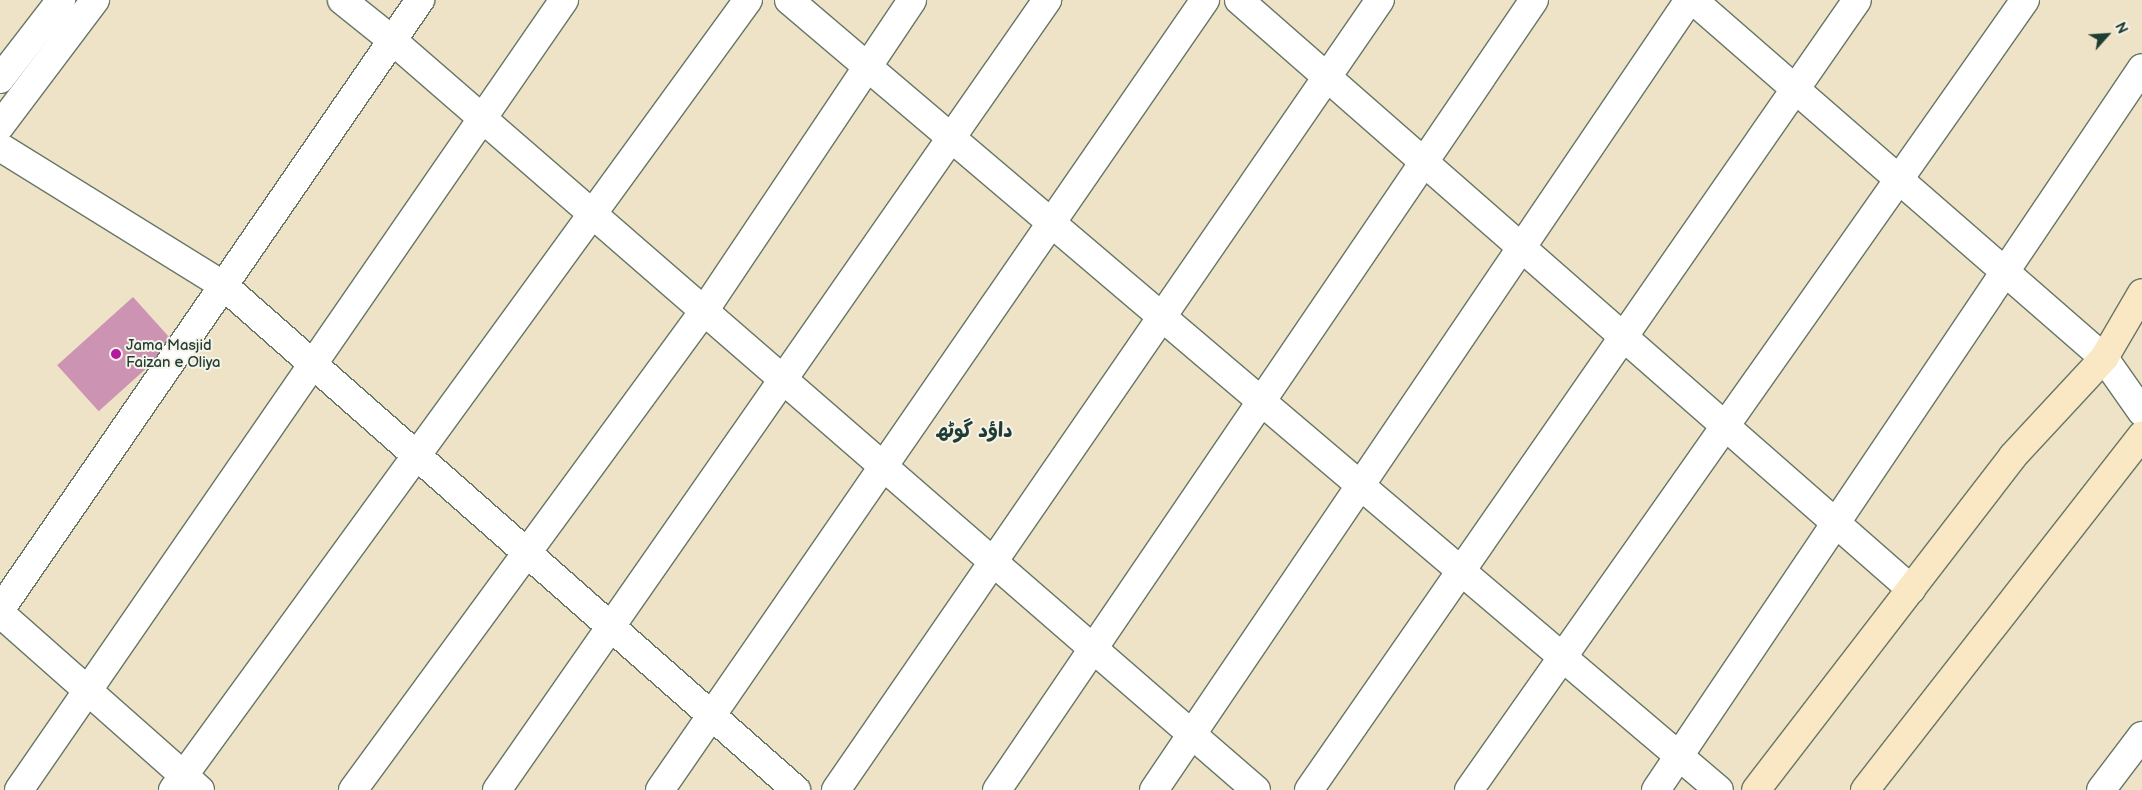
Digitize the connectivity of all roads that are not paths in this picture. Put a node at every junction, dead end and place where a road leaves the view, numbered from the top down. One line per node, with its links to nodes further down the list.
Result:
1 (61, 0): 22 (street)
2 (95, 0): 25 (street)
3 (342, 0): 18 (street)
4 (420, 0): 18 (street)
5 (564, 0): 24 (street)
6 (748, 0): 30 (street)
7 (789, 0): 19 (street)
8 (912, 0): 19 (street)
9 (1047, 0): 26 (street)
10 (1205, 0): 31 (street)
11 (1239, 0): 21 (street)
12 (1380, 0): 21 (street)
13 (1534, 0): 28 (street)
14 (1689, 0): 32 (street)
15 (1693, 0): 23 (street)
16 (1857, 0): 23 (street)
17 (2026, 0): 29 (street)
18 (392, 40): 24 (street); 34 (street)
19 (868, 66): 26 (street); 36 (street)
20 (2142, 68): 33 (street)
21 (1326, 77): 28 (street); 37 (street)
22 (0, 79)
23 (1796, 89): 29 (street); 38 (street)
24 (483, 118): 30 (street); 40 (street)
25 (0, 126)
26 (951, 138): 31 (street); 41 (street)
27 (0, 147): 34 (street)
28 (1424, 162): 32 (street); 42 (street)
29 (1900, 179): 33 (street); 44 (street)
30 (593, 214): 36 (street); 46 (street)
31 (1052, 223): 37 (street); 47 (street)
32 (1521, 247): 38 (street); 48 (street)
33 (2006, 271): 39 (street); 49 (street)
34 (223, 286): 40 (street); 54 (street)
35 (2142, 293): 39 (main road)
36 (704, 311): 41 (street); 50 (street)
37 (1162, 317): 42 (street); 51 (street)
38 (1624, 336): 44 (street); 52 (street)
39 (2104, 358): 43 (street); 53 (main road)
40 (313, 364): 46 (street); 58 (street)
41 (783, 379): 47 (street); 55 (street)
42 (1261, 401): 48 (street); 56 (street)
43 (2142, 412)
44 (1726, 426): 49 (street); 57 (street)
45 (2142, 435): 78 (main road)
46 (417, 456): 50 (street); 63 (street)
47 (883, 466): 51 (street); 59 (street)
48 (1360, 485): 52 (street); 60 (street)
49 (1836, 522): 53 (street); 62 (street)
50 (527, 553): 55 (street); 65 (street)
51 (993, 562): 56 (street); 69 (street)
52 (1461, 571): 57 (street); 73 (street)
53 (1911, 589): 77 (main road)
54 (0, 612): 58 (street)
55 (611, 626): 59 (street); 66 (street)
56 (1093, 649): 60 (street); 70 (street)
57 (1562, 658): 62 (street); 74 (street)
58 (88, 691): 63 (street); 64 (street)
59 (712, 715): 67 (street); 68 (street)
60 (1192, 734): 71 (street); 72 (street)
61 (2142, 736): 79 (street)
62 (1679, 756): 75 (street); 76 (street)
63 (185, 785)
64 (20, 790)
65 (353, 790)
66 (497, 790)
67 (660, 790)
68 (796, 790)
69 (836, 790)
70 (997, 790)
71 (1154, 790)
72 (1256, 790)
73 (1309, 790)
74 (1469, 790)
75 (1656, 790)
76 (1719, 790)
77 (1756, 790)
78 (1865, 790)
79 (2102, 790)

